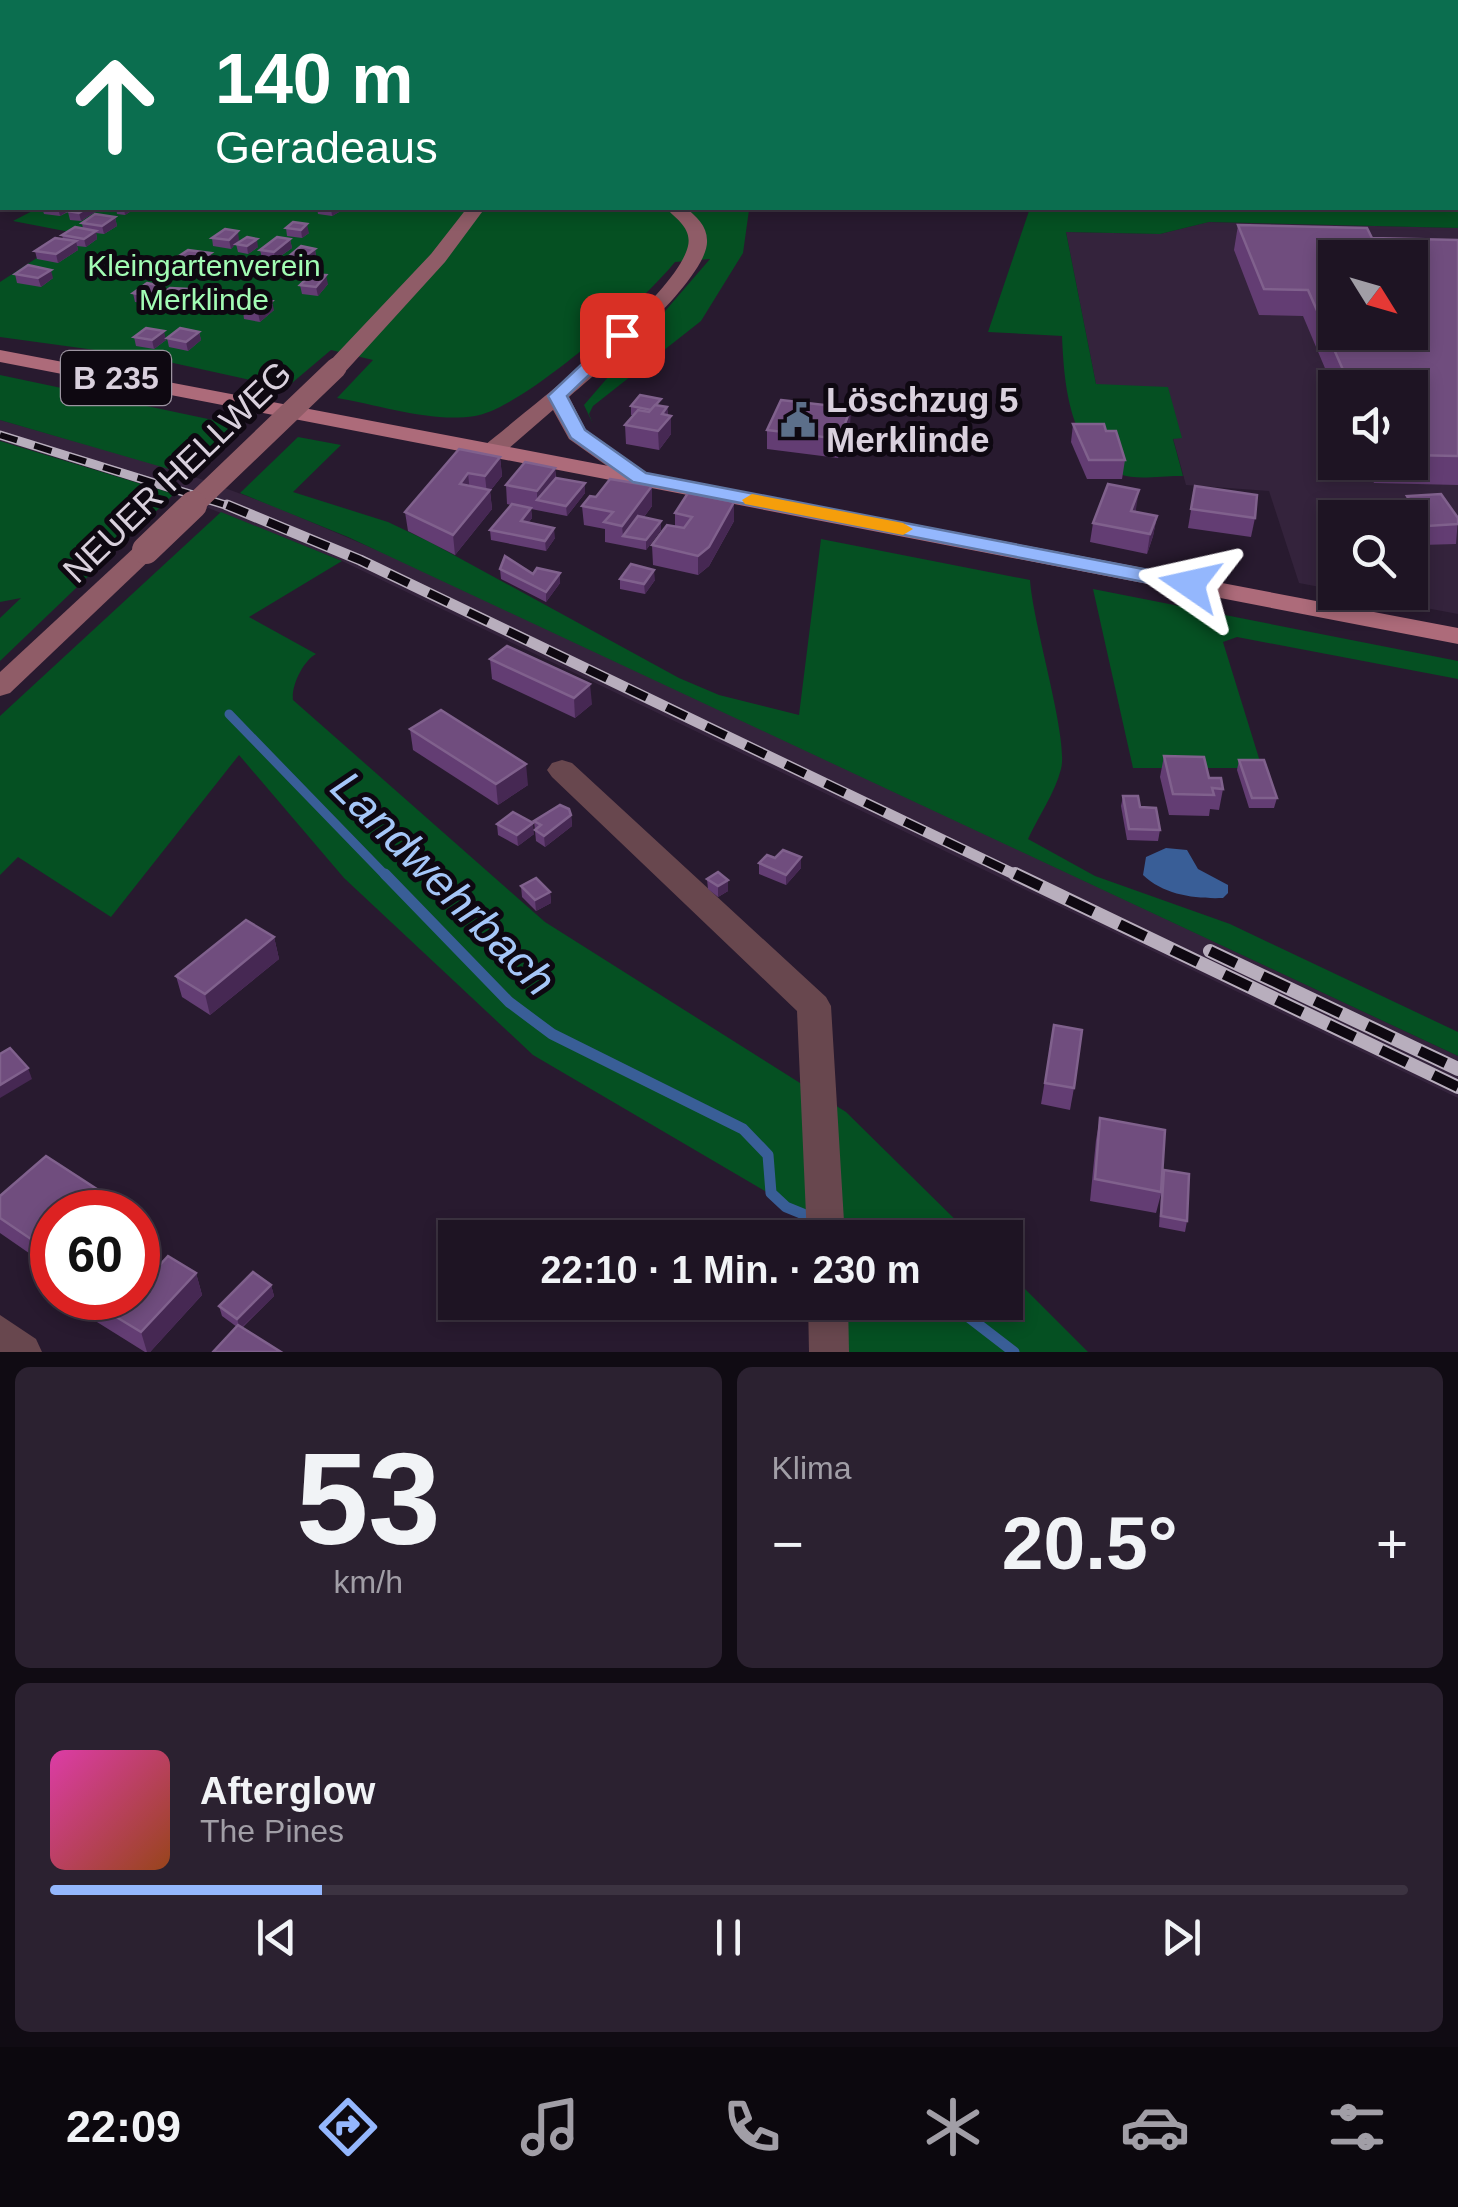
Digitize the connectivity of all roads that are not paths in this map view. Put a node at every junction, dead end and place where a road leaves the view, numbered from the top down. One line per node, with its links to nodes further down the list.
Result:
1 (474, 210): 4 (main road, NEUER HELLWEG)
2 (492, 210): 4 (main road, NEUER HELLWEG)
3 (677, 210): 6 (main road)
4 (438, 258): 10 (main road, NEUER HELLWEG, bridge)
5 (0, 356): 7 (main road, B 235)
6 (557, 396): 7 (main road); 8 (main road, B 235)
7 (493, 450): 8 (main road, B 235)
8 (640, 478): 9 (main road, B 235)
9 (1458, 636)
10 (0, 687)
11 (562, 770): 12 (street)
12 (826, 1220)
13 (828, 1320): 16 (street)
14 (0, 1333): 15 (street)
15 (22, 1352)
16 (829, 1352)

